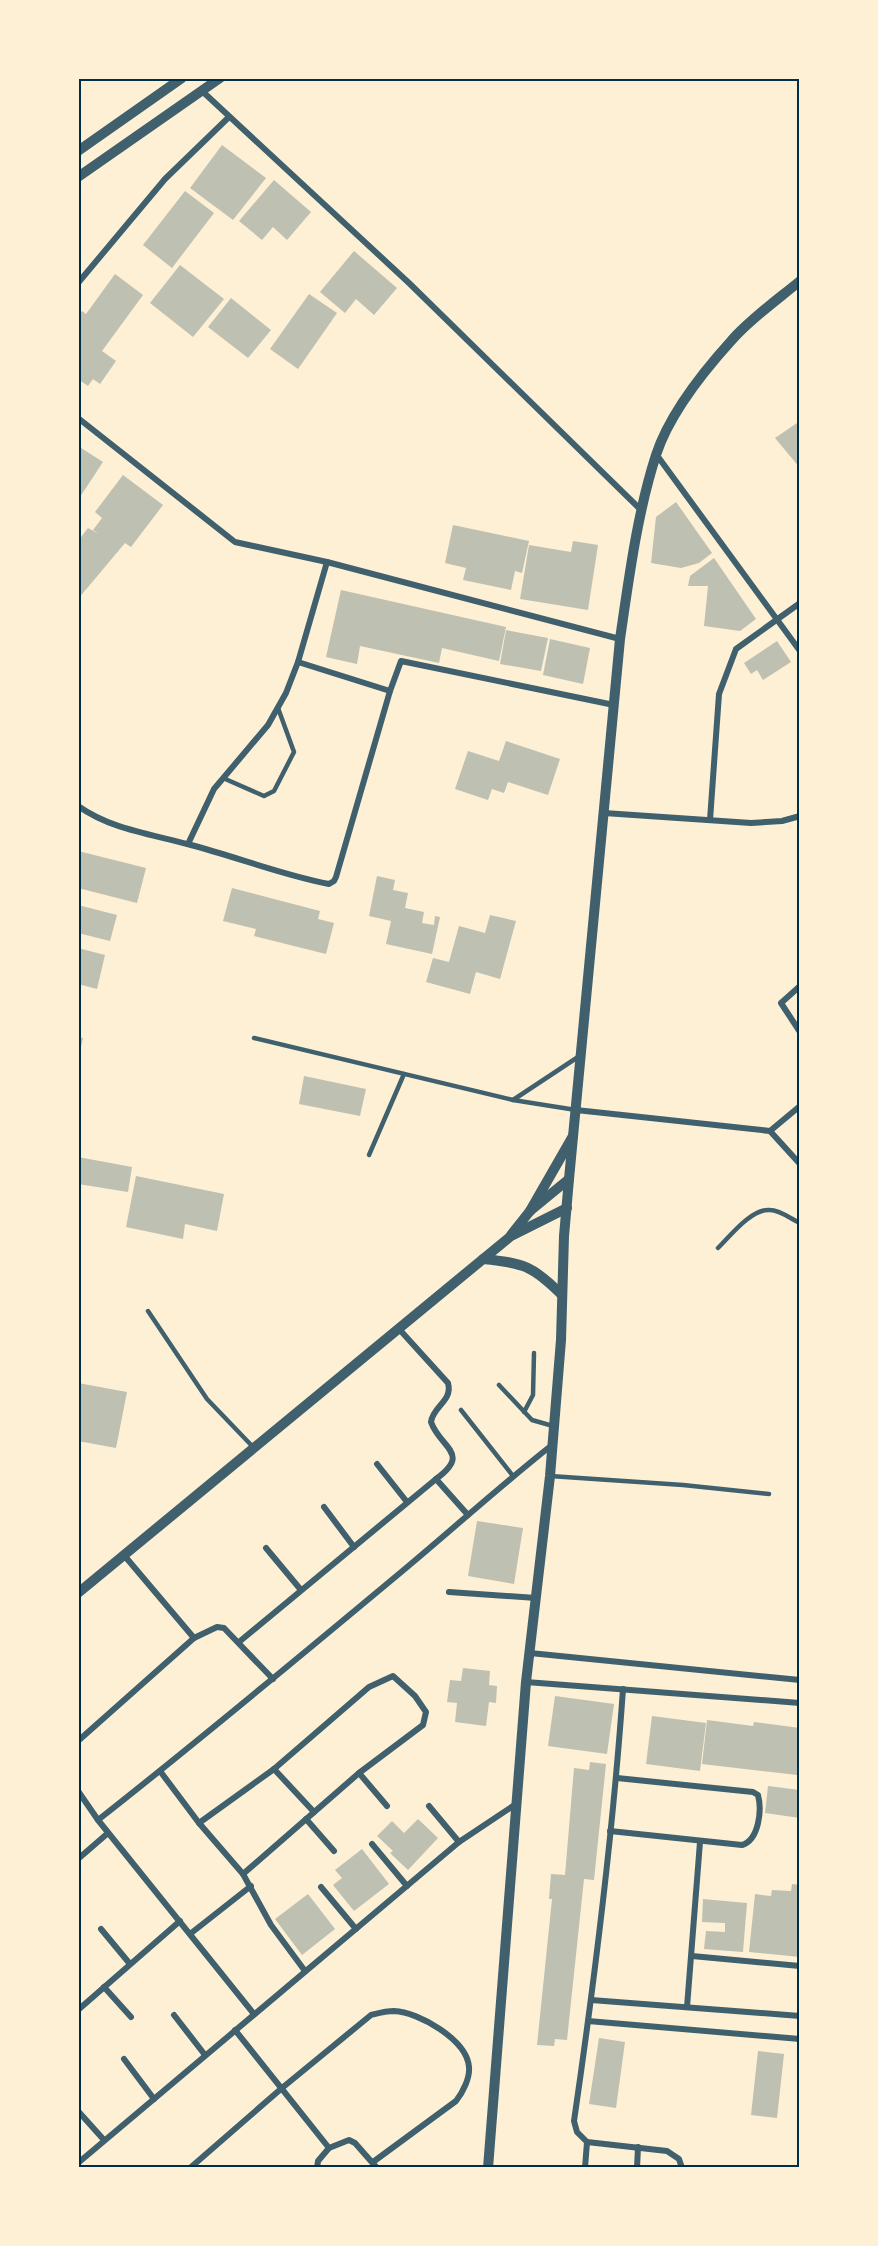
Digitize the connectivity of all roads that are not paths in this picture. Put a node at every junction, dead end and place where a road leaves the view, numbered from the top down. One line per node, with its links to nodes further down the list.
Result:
1 (182, 78): 5 (street)
2 (219, 78): 3 (street)
3 (202, 91): 4 (street); 6 (street)
4 (229, 117): 8 (street); 11 (street)
5 (78, 151)
6 (78, 177)
7 (800, 281): 10 (street)
8 (78, 283)
9 (78, 418): 12 (street)
10 (656, 454): 11 (street); 14 (street)
11 (642, 511): 15 (street)
12 (327, 561): 15 (street); 17 (street)
13 (800, 603): 14 (street)
14 (777, 619): 16 (street); 25 (street)
15 (620, 639): 19 (street)
16 (800, 651)
17 (298, 662): 18 (street); 20 (street)
18 (390, 691): 19 (street); 26 (street)
19 (614, 705): 23 (street)
20 (278, 708): 21 (street); 21 (lane)
21 (223, 778): 26 (street)
22 (78, 806): 26 (street)
23 (604, 813): 25 (street); 30 (street)
24 (800, 816): 25 (street)
25 (710, 820)
26 (188, 844)
27 (800, 987): 28 (street)
28 (800, 1032)
29 (255, 1038): 31 (lane)
30 (581, 1056): 32 (lane); 34 (street)
31 (404, 1074): 32 (lane); 37 (lane)
32 (513, 1100): 34 (lane)
33 (800, 1106): 35 (street)
34 (576, 1110): 35 (street); 36 (street)
35 (770, 1131): 38 (street)
36 (574, 1134): 39 (street); 41 (street)
37 (369, 1155)
38 (800, 1164)
39 (569, 1179): 40 (street); 41 (street)
40 (567, 1208): 43 (street); 46 (street)
41 (530, 1211): 43 (street)
42 (800, 1223): 44 (lane)
43 (511, 1236): 45 (street)
44 (718, 1248)
45 (483, 1259): 46 (street); 48 (street)
46 (562, 1294): 53 (street)
47 (148, 1311): 55 (lane)
48 (399, 1329): 55 (street); 59 (street)
49 (534, 1353): 52 (lane)
50 (500, 1385): 52 (lane)
51 (461, 1410): 57 (lane)
52 (524, 1412): 53 (lane)
53 (553, 1426): 54 (street)
54 (552, 1445): 57 (street); 58 (street)
55 (254, 1448): 66 (street)
56 (377, 1464): 61 (street)
57 (513, 1476): 63 (street)
58 (550, 1476): 60 (lane); 70 (street)
59 (436, 1479): 61 (street); 63 (street)
60 (769, 1494)
61 (407, 1502): 64 (street)
62 (324, 1507): 64 (street)
63 (468, 1515): 74 (street)
64 (354, 1547): 67 (street)
65 (266, 1548): 67 (street)
66 (123, 1554): 69 (street); 71 (street)
67 (301, 1590): 72 (street)
68 (449, 1592): 70 (street)
69 (78, 1593)
70 (536, 1598): 73 (street)
71 (194, 1638): 72 (street); 79 (street)
72 (239, 1642): 74 (street)
73 (530, 1653): 75 (street); 76 (street)
74 (273, 1679): 81 (street)
75 (800, 1680)
76 (526, 1682): 77 (street); 85 (street)
77 (623, 1689): 78 (street); 83 (street)
78 (800, 1703)
79 (78, 1741)
80 (274, 1770): 82 (street); 88 (street); 91 (street)
81 (160, 1771): 90 (street); 91 (street)
82 (359, 1773): 86 (street); 88 (street)
83 (617, 1778): 92 (street); 95 (street)
84 (78, 1791): 90 (street)
85 (517, 1803): 94 (street); 135 (street)
86 (387, 1806)
87 (429, 1806): 94 (street)
88 (314, 1812): 89 (street)
89 (306, 1819): 97 (street); 99 (street)
90 (98, 1820): 93 (street)
91 (199, 1822): 99 (street)
92 (610, 1832): 95 (street); 112 (street)
93 (108, 1833): 98 (street); 103 (street)
94 (459, 1842): 101 (street)
95 (700, 1842): 107 (street)
96 (372, 1844): 101 (street)
97 (334, 1851)
98 (78, 1859)
99 (243, 1874): 100 (street)
100 (251, 1886): 106 (street); 110 (street)
101 (407, 1886): 105 (street)
102 (321, 1887): 105 (street)
103 (180, 1921): 106 (street); 108 (street)
104 (101, 1929): 108 (street)
105 (356, 1929): 110 (street)
106 (190, 1934): 115 (street)
107 (692, 1956): 109 (street); 113 (street)
108 (130, 1964): 111 (street)
109 (800, 1966)
110 (305, 1971): 115 (street)
111 (104, 1987): 114 (street); 118 (street)
112 (591, 2000): 113 (street); 119 (street)
113 (687, 2007): 117 (street)
114 (78, 2009)
115 (254, 2014): 120 (street)
116 (174, 2015): 122 (street)
117 (800, 2016)
118 (131, 2017)
119 (588, 2021): 121 (street); 128 (street)
120 (235, 2030): 122 (street); 124 (street)
121 (800, 2038)
122 (206, 2055): 125 (street)
123 (124, 2059): 125 (street)
124 (282, 2088): 130 (street); 132 (street); 133 (street)
125 (154, 2098): 127 (street)
126 (78, 2111): 127 (street)
127 (104, 2140): 131 (street)
128 (587, 2142): 129 (street); 136 (street)
129 (638, 2146): 137 (street); 138 (street)
130 (329, 2148): 132 (street); 134 (street)
131 (78, 2163)
132 (375, 2165)
133 (189, 2168)
134 (317, 2168)
135 (488, 2168)
136 (585, 2168)
137 (637, 2168)
138 (682, 2168)

